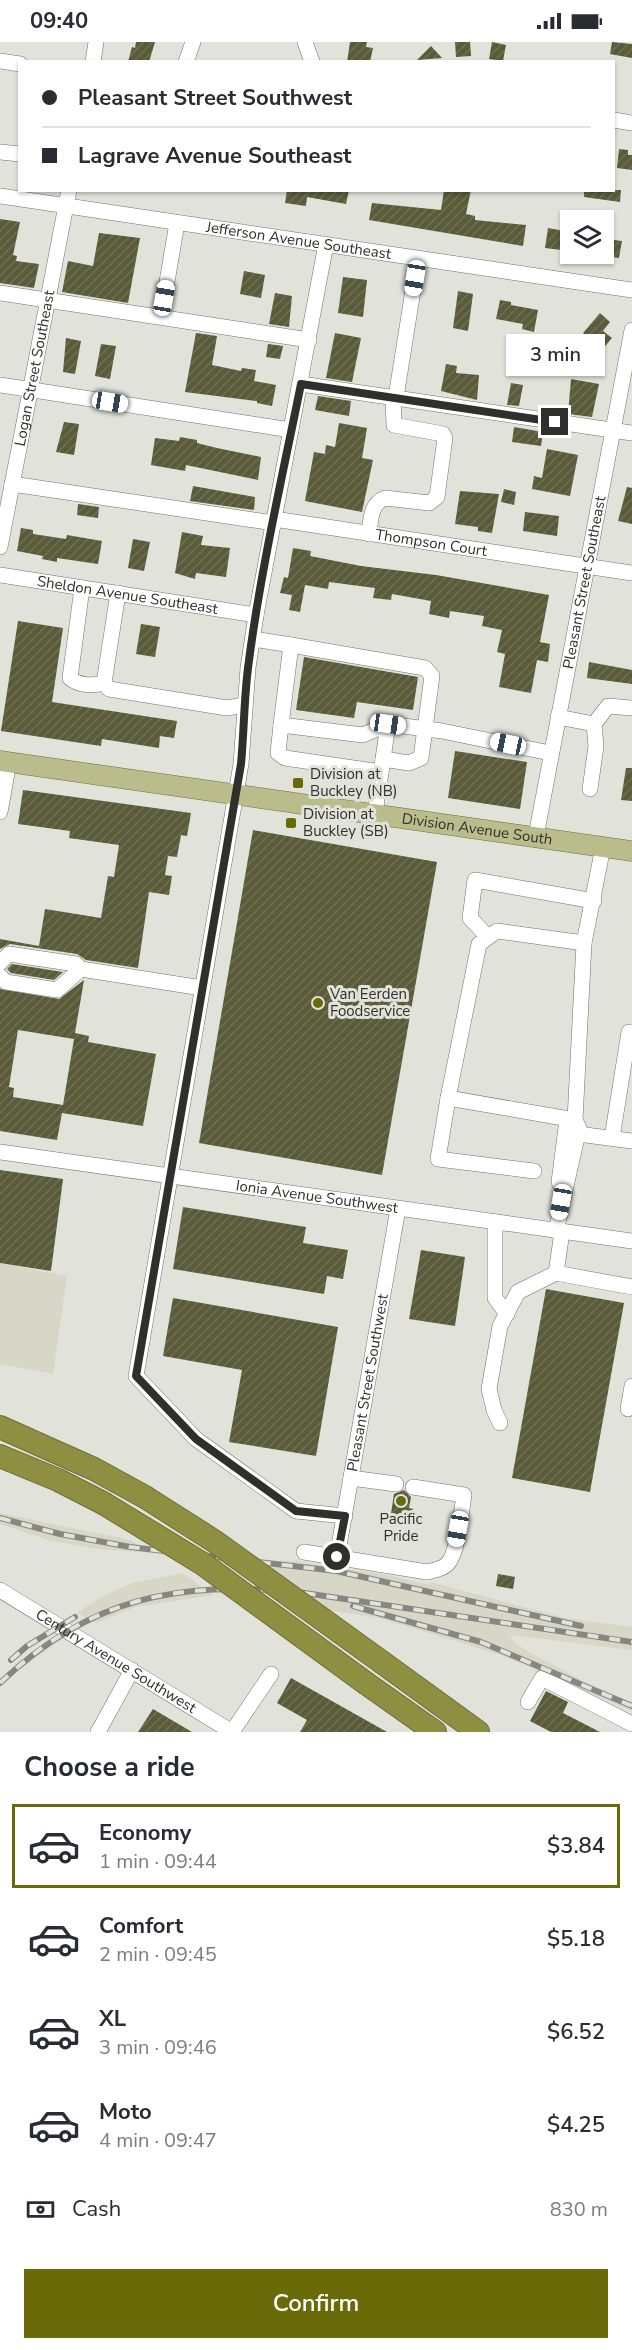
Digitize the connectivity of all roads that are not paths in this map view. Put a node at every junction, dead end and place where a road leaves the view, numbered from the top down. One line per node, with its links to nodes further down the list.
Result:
1 (96, 42): 4 (street)
2 (193, 42): 5 (street)
3 (305, 42): 6 (street)
4 (93, 60)
5 (187, 60)
6 (311, 60)
7 (0, 62): 8 (street)
8 (18, 64)
9 (615, 120): 10 (street)
10 (632, 123)
11 (0, 152): 12 (street)
12 (18, 154)
13 (69, 192): 15 (street, Logan Street Southeast)
14 (0, 196): 15 (street, Jefferson Avenue Southeast)
15 (66, 206): 16 (street, Jefferson Avenue Southeast); 21 (street, Logan Street Southeast)
16 (177, 223): 17 (street, Jefferson Avenue Southeast); 22 (street)
17 (327, 244): 18 (street, Jefferson Avenue Southeast); 24 (street)
18 (418, 259): 19 (street, Jefferson Avenue Southeast); 28 (street)
19 (632, 290)
20 (0, 293): 21 (street)
21 (48, 300): 22 (street); 27 (street, Logan Street Southeast)
22 (161, 317): 24 (street)
23 (632, 330): 30 (street, Pleasant Street Southeast)
24 (309, 340): 25 (street)
25 (301, 384): 28 (street); 29 (street)
26 (0, 385): 27 (street)
27 (30, 390): 29 (street); 32 (street, Logan Street Southeast)
28 (394, 397): 30 (street); 34 (street)
29 (291, 430): 33 (street)
30 (612, 430): 31 (street); 36 (street, Pleasant Street Southeast)
31 (632, 433)
32 (12, 484): 33 (street, Thompson Court); 35 (street, Logan Street Southeast)
33 (274, 521): 34 (street, Thompson Court); 41 (street)
34 (369, 534): 36 (street, Thompson Court)
35 (0, 546)
36 (586, 567): 37 (street); 47 (street, Pleasant Street Southeast)
37 (632, 573)
38 (0, 575): 39 (street, Sheldon Avenue Southeast)
39 (82, 588): 40 (street, Sheldon Avenue Southeast); 44 (street)
40 (118, 593): 41 (street, Sheldon Avenue Southeast); 44 (street)
41 (256, 615): 42 (street)
42 (253, 639): 43 (street); 45 (street)
43 (291, 645): 50 (street); 51 (street)
44 (104, 683): 45 (street)
45 (245, 705): 56 (street)
46 (632, 708): 49 (street)
47 (558, 717): 49 (street); 52 (street, Pleasant Street Southeast)
48 (388, 724): 50 (street); 51 (street); 54 (street)
49 (594, 724): 55 (street)
50 (281, 725): 54 (street)
51 (426, 729): 52 (street); 54 (street)
52 (550, 753): 59 (street, Pleasant Street Southeast)
53 (4, 761): 56 (main road, Division Avenue South); 57 (street)
54 (382, 765): 58 (street)
55 (590, 789)
56 (235, 794): 58 (main road, Division Avenue South); 68 (street)
57 (0, 812)
58 (375, 813): 59 (main road, Division Avenue South)
59 (536, 836): 60 (main road, Division Avenue South)
60 (603, 847): 61 (main road, Division Avenue South); 62 (street)
61 (632, 851)
62 (594, 901): 63 (street); 64 (street)
63 (488, 937): 64 (street); 70 (street)
64 (584, 943): 71 (street)
65 (0, 963): 66 (street)
66 (81, 969): 67 (street); 68 (street)
67 (0, 976)
68 (202, 988): 76 (street)
69 (632, 1032): 72 (street)
70 (448, 1098): 71 (street); 75 (street)
71 (576, 1127): 72 (street); 79 (street)
72 (612, 1138): 73 (street)
73 (632, 1141)
74 (0, 1152): 76 (street, Ionia Avenue Southwest)
75 (534, 1171)
76 (170, 1176): 77 (street, Ionia Avenue Southwest); 92 (street)
77 (398, 1209): 78 (street, Ionia Avenue Southwest); 89 (street, Pleasant Street Southwest)
78 (495, 1222): 79 (street, Ionia Avenue Southwest); 83 (street)
79 (559, 1231): 80 (street, Ionia Avenue Southwest); 81 (street)
80 (632, 1241)
81 (556, 1273): 82 (street); 83 (street)
82 (632, 1287)
83 (507, 1314): 86 (street)
84 (632, 1386): 85 (street)
85 (628, 1409)
86 (500, 1422)
87 (0, 1427): 99 (highway, bridge)
88 (0, 1456): 103 (highway, bridge)
89 (351, 1478): 90 (street); 92 (street, Pleasant Street Southwest)
90 (396, 1484)
91 (413, 1487): 94 (street)
92 (345, 1516): 94 (street, Pleasant Street Southwest)
93 (304, 1551): 94 (street)
94 (337, 1557)
95 (1, 1592): 96 (street, Century Avenue Southwest)
96 (132, 1670): 101 (street); 102 (street, Century Avenue Southwest)
97 (271, 1674): 102 (street)
98 (528, 1702): 100 (street)
99 (453, 1713): 104 (highway); 105 (highway)
100 (632, 1724)
101 (98, 1732)
102 (232, 1732)
103 (435, 1732)
104 (478, 1732)
105 (489, 1732)

